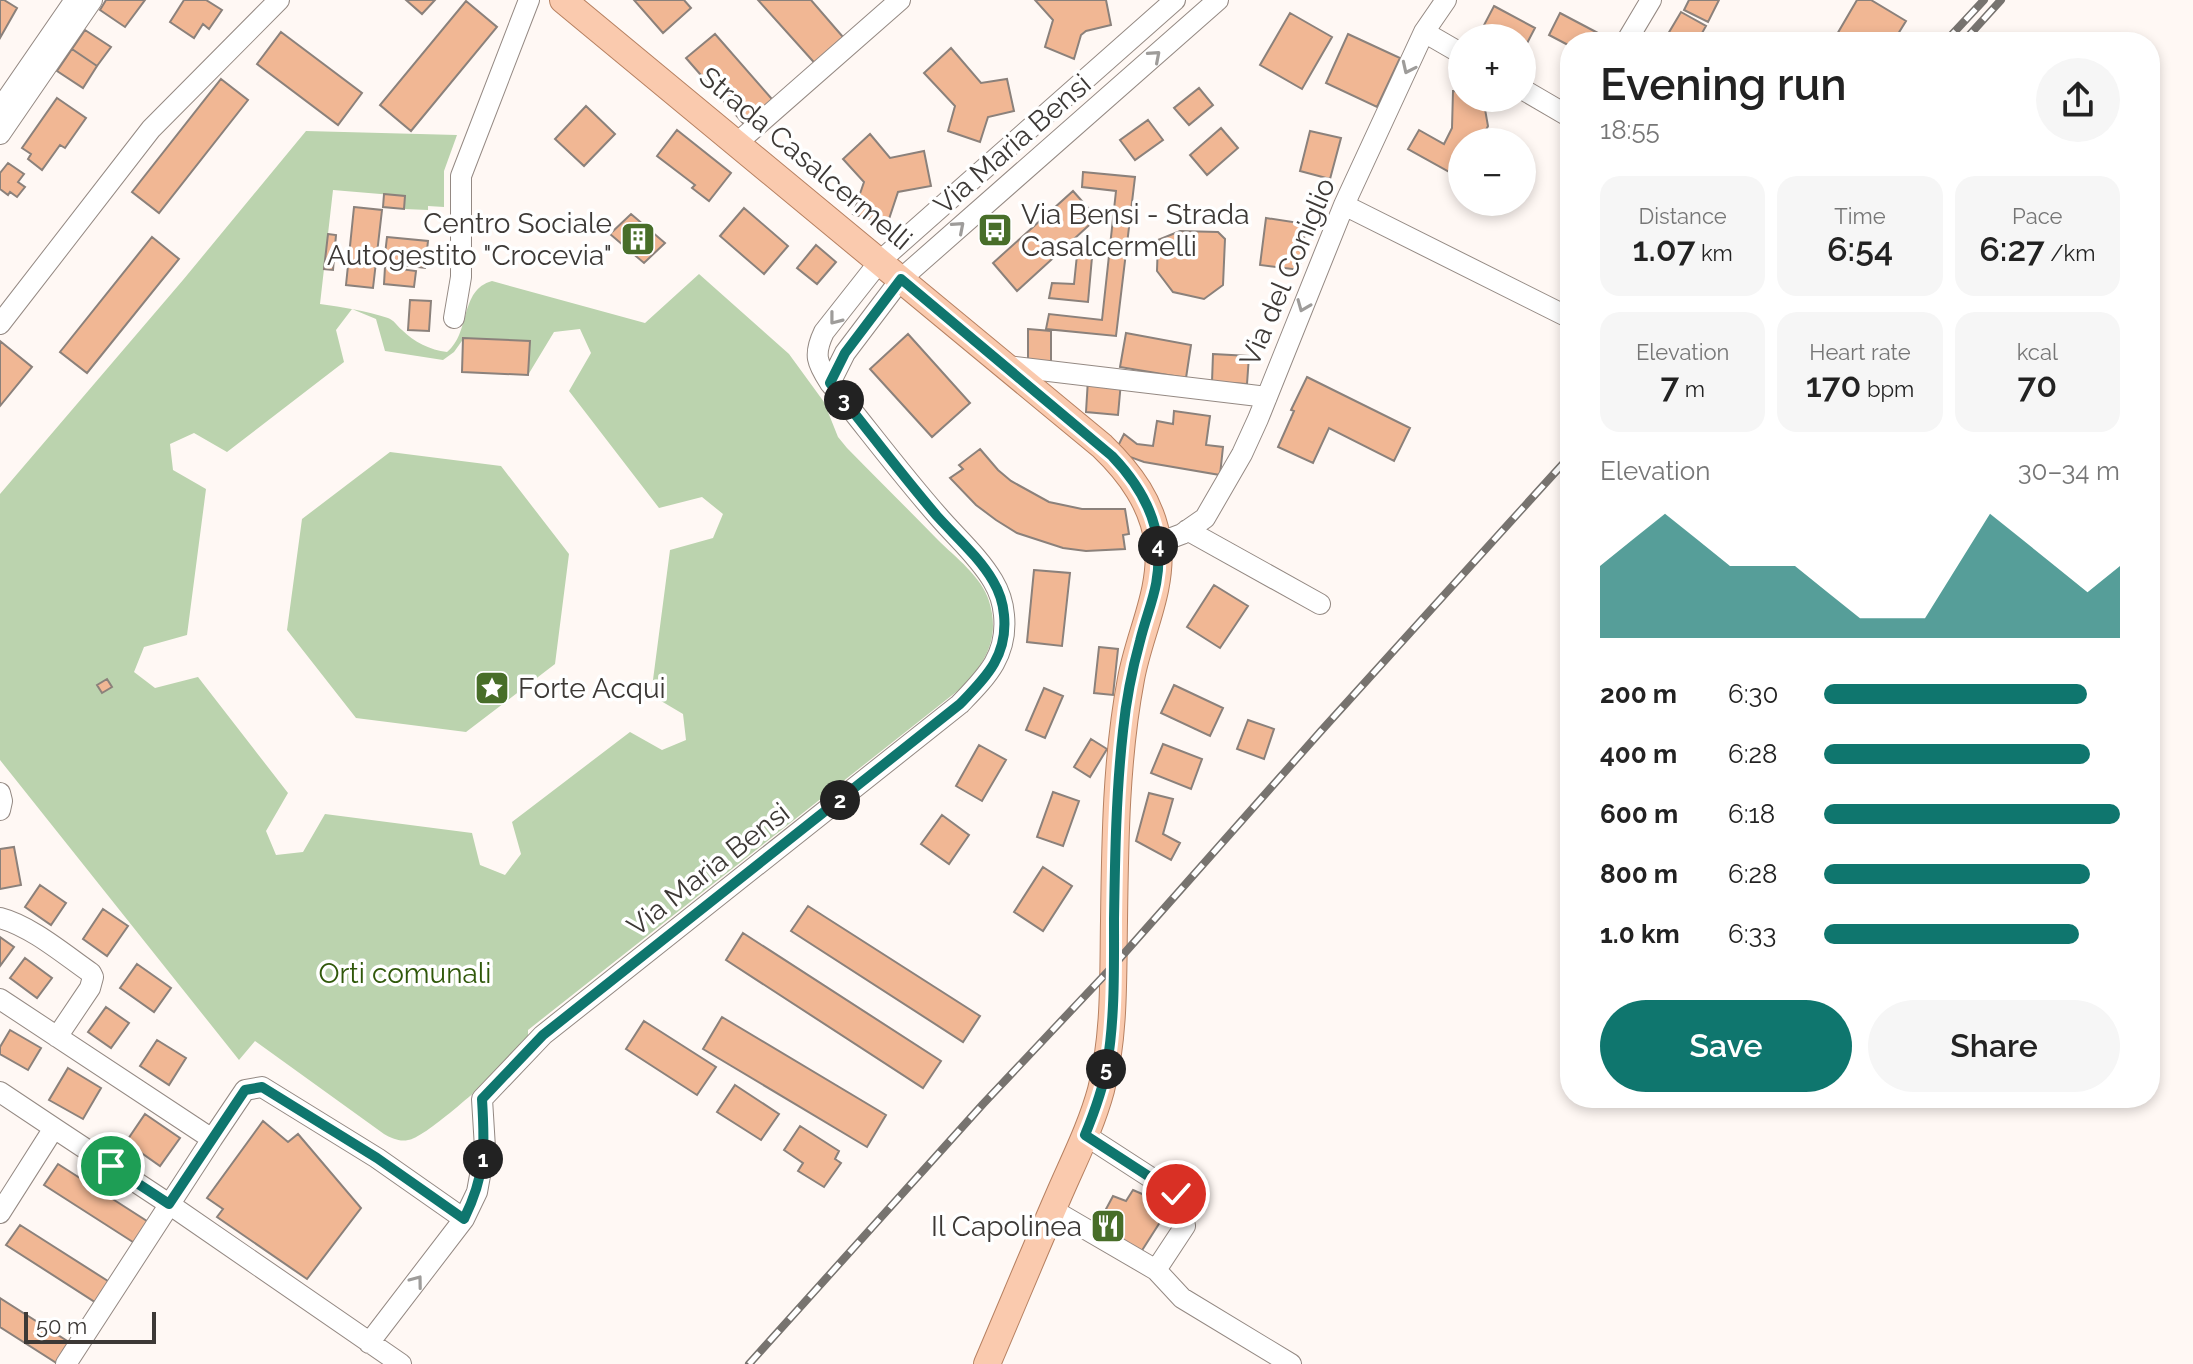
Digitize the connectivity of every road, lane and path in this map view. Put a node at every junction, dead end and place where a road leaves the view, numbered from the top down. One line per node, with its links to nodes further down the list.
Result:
1 (92, 0): 17 (street)
2 (279, 0): 24 (street)
3 (529, 0): 23 (street)
4 (563, 0): 18 (main road, Strada Casalcermelli)
5 (900, 0): 18 (street)
6 (1218, 0): 21 (street, Via Maria Bensi, one-way to 6)
7 (1446, 0): 11 (street, Via del Coniglio)
8 (1651, 0): 12 (street)
9 (67, 2): 15 (street)
10 (1162, 4): 20 (street, Via Maria Bensi)
11 (1424, 32): 13 (street); 19 (street, Via del Coniglio, one-way to 19)
12 (1632, 32)
13 (1448, 46)
14 (1536, 97): 16 (street)
15 (0, 109)
16 (1560, 111)
17 (0, 134)
18 (737, 143): 20 (main road, Strada Casalcermelli)
19 (1344, 205): 22 (street); 27 (street, Via del Coniglio, one-way to 27)
20 (880, 261): 21 (main road, Strada Casalcermelli); 26 (street, Via Maria Bensi, one-way to 26)
21 (901, 279): 25 (main road, Strada Casalcermelli); 26 (street, Via Maria Bensi)
22 (1560, 313)
23 (454, 318)
24 (0, 324)
25 (1007, 366): 27 (street); 29 (main road, Strada Casalcermelli)
26 (830, 383): 43 (street, Via Maria Bensi)
27 (1267, 397): 28 (street, Via del Coniglio)
28 (1187, 530): 29 (street, Via del Coniglio); 30 (street)
29 (1158, 543): 38 (main road, Strada Casalcermelli)
30 (1320, 604)
31 (0, 793): 32 (street)
32 (0, 810)
33 (0, 918): 35 (street)
34 (0, 999): 35 (street)
35 (57, 1037): 39 (street)
36 (0, 1092): 37 (street)
37 (54, 1128): 40 (street); 42 (street)
38 (1085, 1135): 41 (main road, Strada Casalcermelli); 44 (street)
39 (212, 1139): 40 (street); 43 (street)
40 (169, 1204): 45 (street); 46 (street)
41 (1053, 1210): 44 (street); 48 (main road, Strada Casalcermelli)
42 (0, 1213)
43 (464, 1219): 45 (street, Via Maria Bensi, one-way to 43)
44 (1156, 1270): 49 (street)
45 (369, 1343): 47 (street)
46 (66, 1364)
47 (401, 1364)
48 (987, 1364)
49 (1291, 1364)

